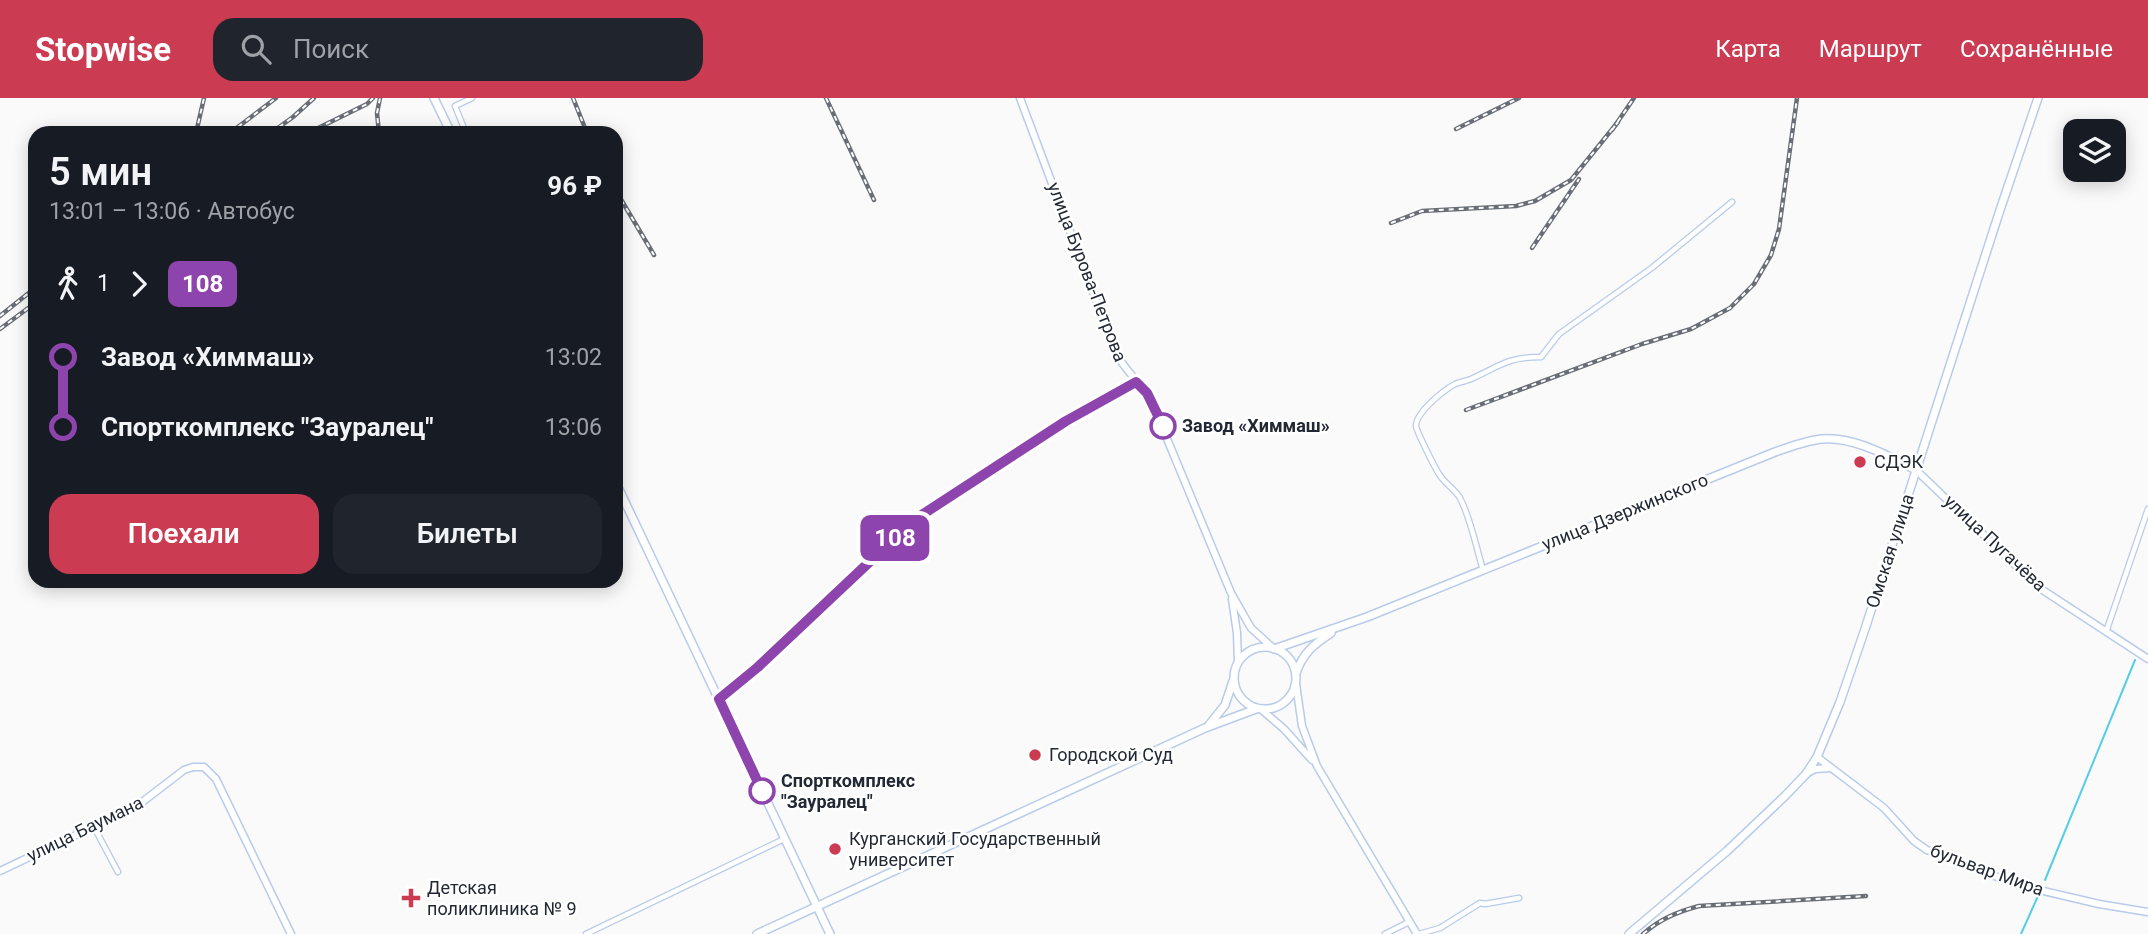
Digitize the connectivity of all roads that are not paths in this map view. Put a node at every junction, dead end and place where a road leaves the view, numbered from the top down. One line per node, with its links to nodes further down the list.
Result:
1 (434, 98): 5 (main road)
2 (471, 98): 6 (street)
3 (1020, 98): 8 (main road, улица Бурова-Петрова)
4 (2038, 98): 9 (main road, Омская улица)
5 (447, 126)
6 (463, 126)
7 (1732, 202): 12 (street)
8 (1136, 382): 13 (main road, улица Бурова-Петрова); 22 (main road)
9 (1916, 470): 12 (main road, улица Дзержинского); 15 (main road, улица Пугачёва); 25 (main road, Омская улица)
10 (623, 499): 22 (main road)
11 (2148, 509): 15 (street)
12 (1483, 570): 14 (main road, улица Дзержинского)
13 (1231, 593): 16 (main road, улица Бурова-Петрова); 18 (main road, улица Бурова-Петрова)
14 (1337, 628): 16 (main road, улица Дзержинского); 19 (main road, улица Дзержинского)
15 (2106, 632): 17 (main road, улица Пугачёва)
16 (1274, 649): 18 (main road); 19 (main road)
17 (2148, 659)
18 (1238, 663): 20 (main road)
19 (1296, 673): 21 (main road)
20 (1235, 674): 23 (main road); 24 (main road)
21 (1296, 684): 23 (main road); 26 (main road)
22 (719, 699): 30 (main road)
23 (1259, 709): 24 (main road); 26 (main road)
24 (1205, 728): 34 (main road)
25 (1816, 757): 27 (main road, бульвар Мира); 28 (main road, Омская улица)
26 (1317, 766): 36 (main road)
27 (1832, 768): 28 (main road); 35 (main road, бульвар Мира)
28 (1806, 774): 44 (main road, Омская улица)
29 (94, 827): 31 (main road, улица Баумана); 32 (street); 38 (main road, улица Баумана)
30 (785, 839): 34 (main road); 39 (street)
31 (0, 871)
32 (118, 872)
33 (1519, 898): 43 (street)
34 (817, 907): 37 (main road); 41 (main road)
35 (2148, 912)
36 (1409, 922): 42 (street); 43 (main road)
37 (769, 931): 40 (main road)
38 (291, 934)
39 (586, 934)
40 (757, 934)
41 (830, 934)
42 (1385, 934)
43 (1418, 934)
44 (1629, 934)

